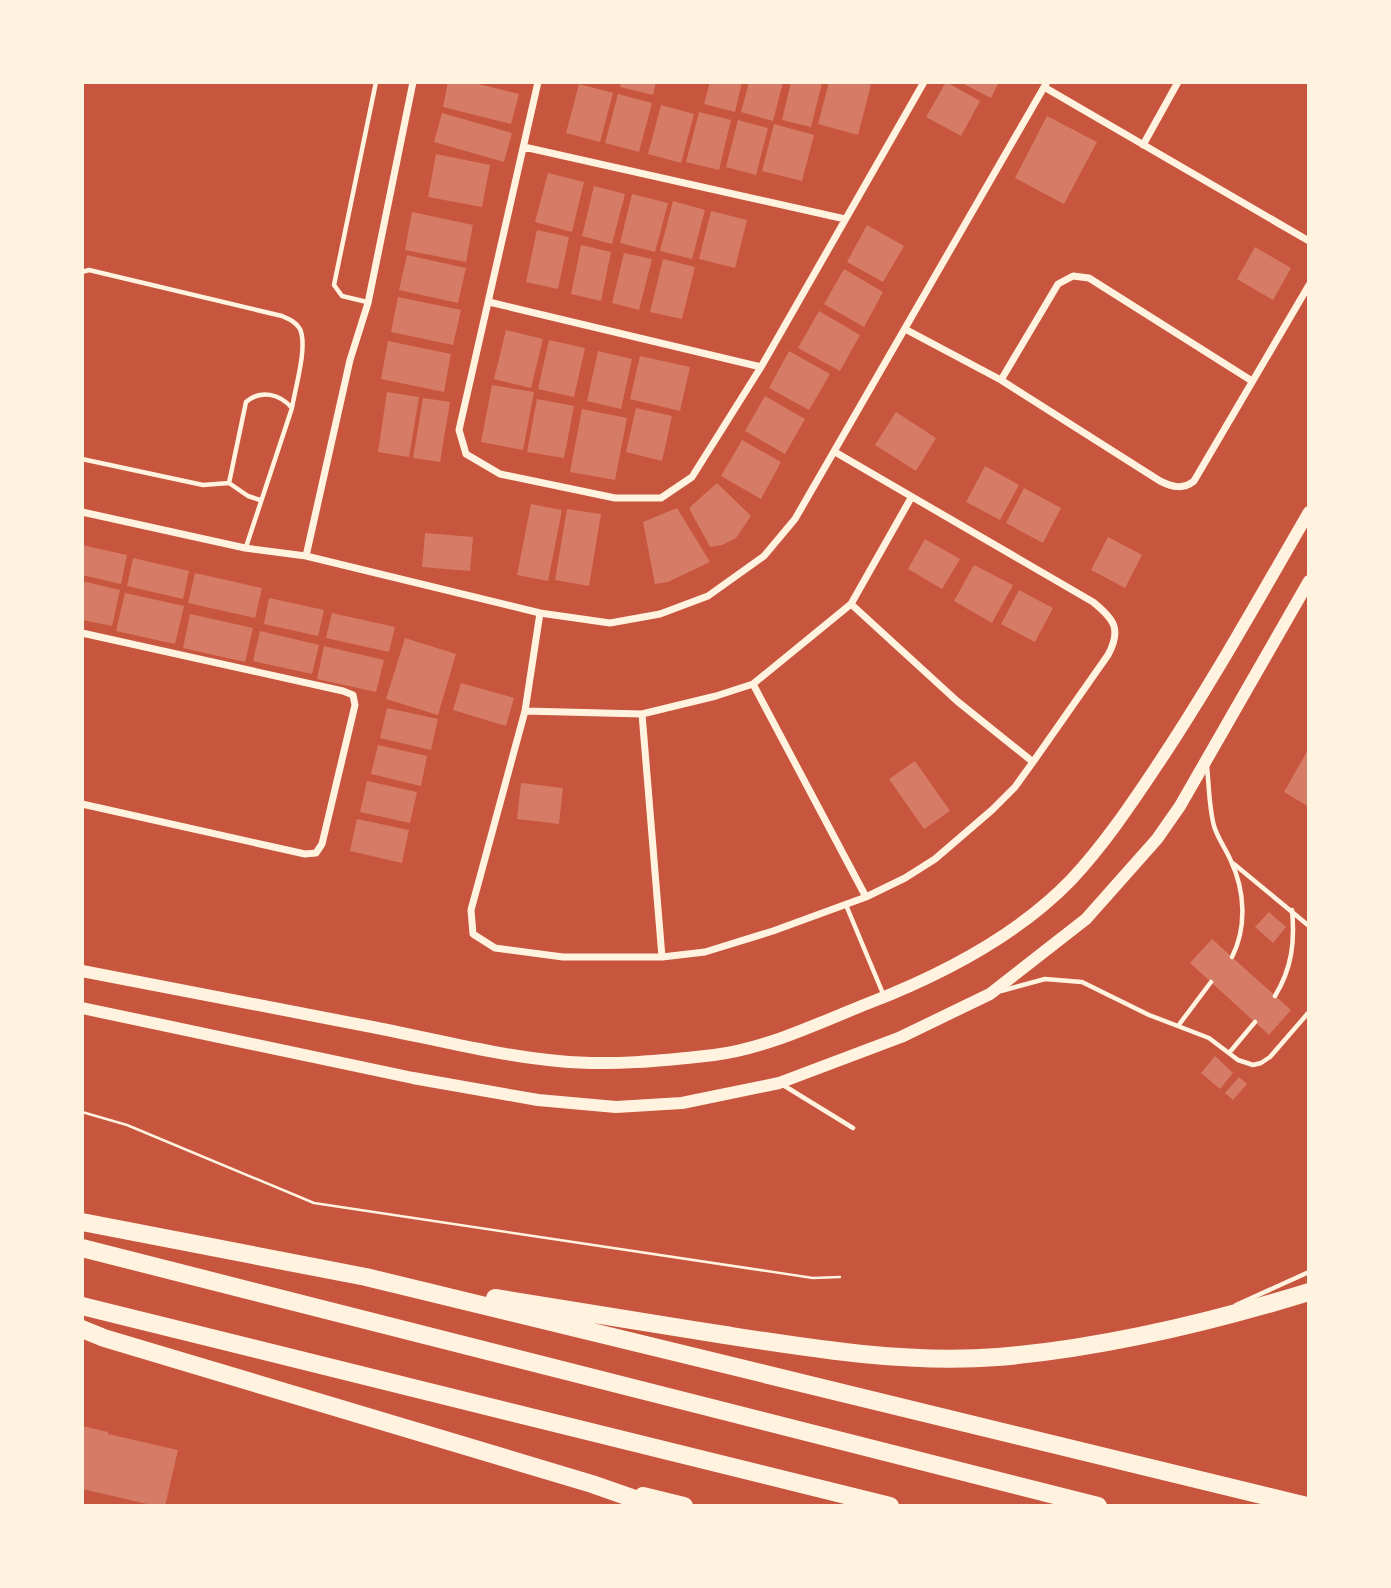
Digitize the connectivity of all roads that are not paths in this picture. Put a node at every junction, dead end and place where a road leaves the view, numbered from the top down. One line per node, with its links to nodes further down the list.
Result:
1 (376, 82): 15 (lane)
2 (413, 82): 15 (street)
3 (538, 82): 8 (street)
4 (924, 82): 9 (street)
5 (1178, 82): 7 (street)
6 (1045, 85): 7 (street); 16 (street)
7 (1143, 145): 10 (street)
8 (524, 147): 9 (street); 14 (street)
9 (845, 219): 17 (street)
10 (1309, 242)
11 (82, 272): 20 (lane)
12 (1309, 285): 13 (street)
13 (1307, 294): 19 (street)
14 (489, 302): 17 (street); 17 (street)
15 (368, 303): 29 (street)
16 (905, 329): 18 (street); 21 (street)
17 (761, 367)
18 (1000, 380): 19 (street); 19 (street)
19 (1252, 381)
20 (292, 408): 23 (lane); 25 (lane)
21 (835, 452): 24 (street); 32 (street)
22 (82, 459): 23 (lane)
23 (229, 483): 25 (lane)
24 (911, 498): 31 (street); 37 (street)
25 (260, 500): 28 (lane)
26 (82, 512): 28 (street)
27 (1309, 512): 51 (street)
28 (246, 548): 29 (street)
29 (306, 556): 32 (street)
30 (1309, 582): 38 (street)
31 (851, 604): 34 (street); 37 (street)
32 (540, 613): 35 (street)
33 (82, 633): 39 (street)
34 (753, 684): 36 (street); 41 (street)
35 (525, 711): 36 (street); 45 (street)
36 (642, 714): 45 (street)
37 (1033, 762): 41 (street)
38 (1207, 762): 40 (lane); 49 (street)
39 (82, 804)
40 (1232, 862): 43 (lane); 46 (lane)
41 (866, 897): 42 (street)
42 (846, 905): 45 (street); 51 (lane)
43 (1292, 910): 44 (lane); 50 (lane)
44 (1309, 926)
45 (662, 957)
46 (1232, 957)
47 (82, 971): 51 (street)
48 (1211, 982): 55 (lane)
49 (990, 994): 55 (lane); 57 (street)
50 (1275, 996)
51 (884, 997)
52 (82, 1008): 57 (street)
53 (1309, 1012): 56 (lane)
54 (1255, 1022): 56 (lane)
55 (1178, 1026): 56 (lane)
56 (1230, 1053)
57 (779, 1083): 58 (lane)
58 (853, 1128)
59 (82, 1222): 62 (highway)
60 (82, 1248): 71 (highway)
61 (1309, 1272): 65 (lane)
62 (366, 1278): 65 (highway); 72 (highway)
63 (1309, 1292): 65 (highway)
64 (82, 1306): 70 (highway)
65 (1186, 1327)
66 (82, 1329): 67 (highway)
67 (592, 1484): 68 (highway); 69 (highway)
68 (655, 1506)
69 (684, 1506)
70 (890, 1506)
71 (1098, 1506)
72 (1307, 1506)

